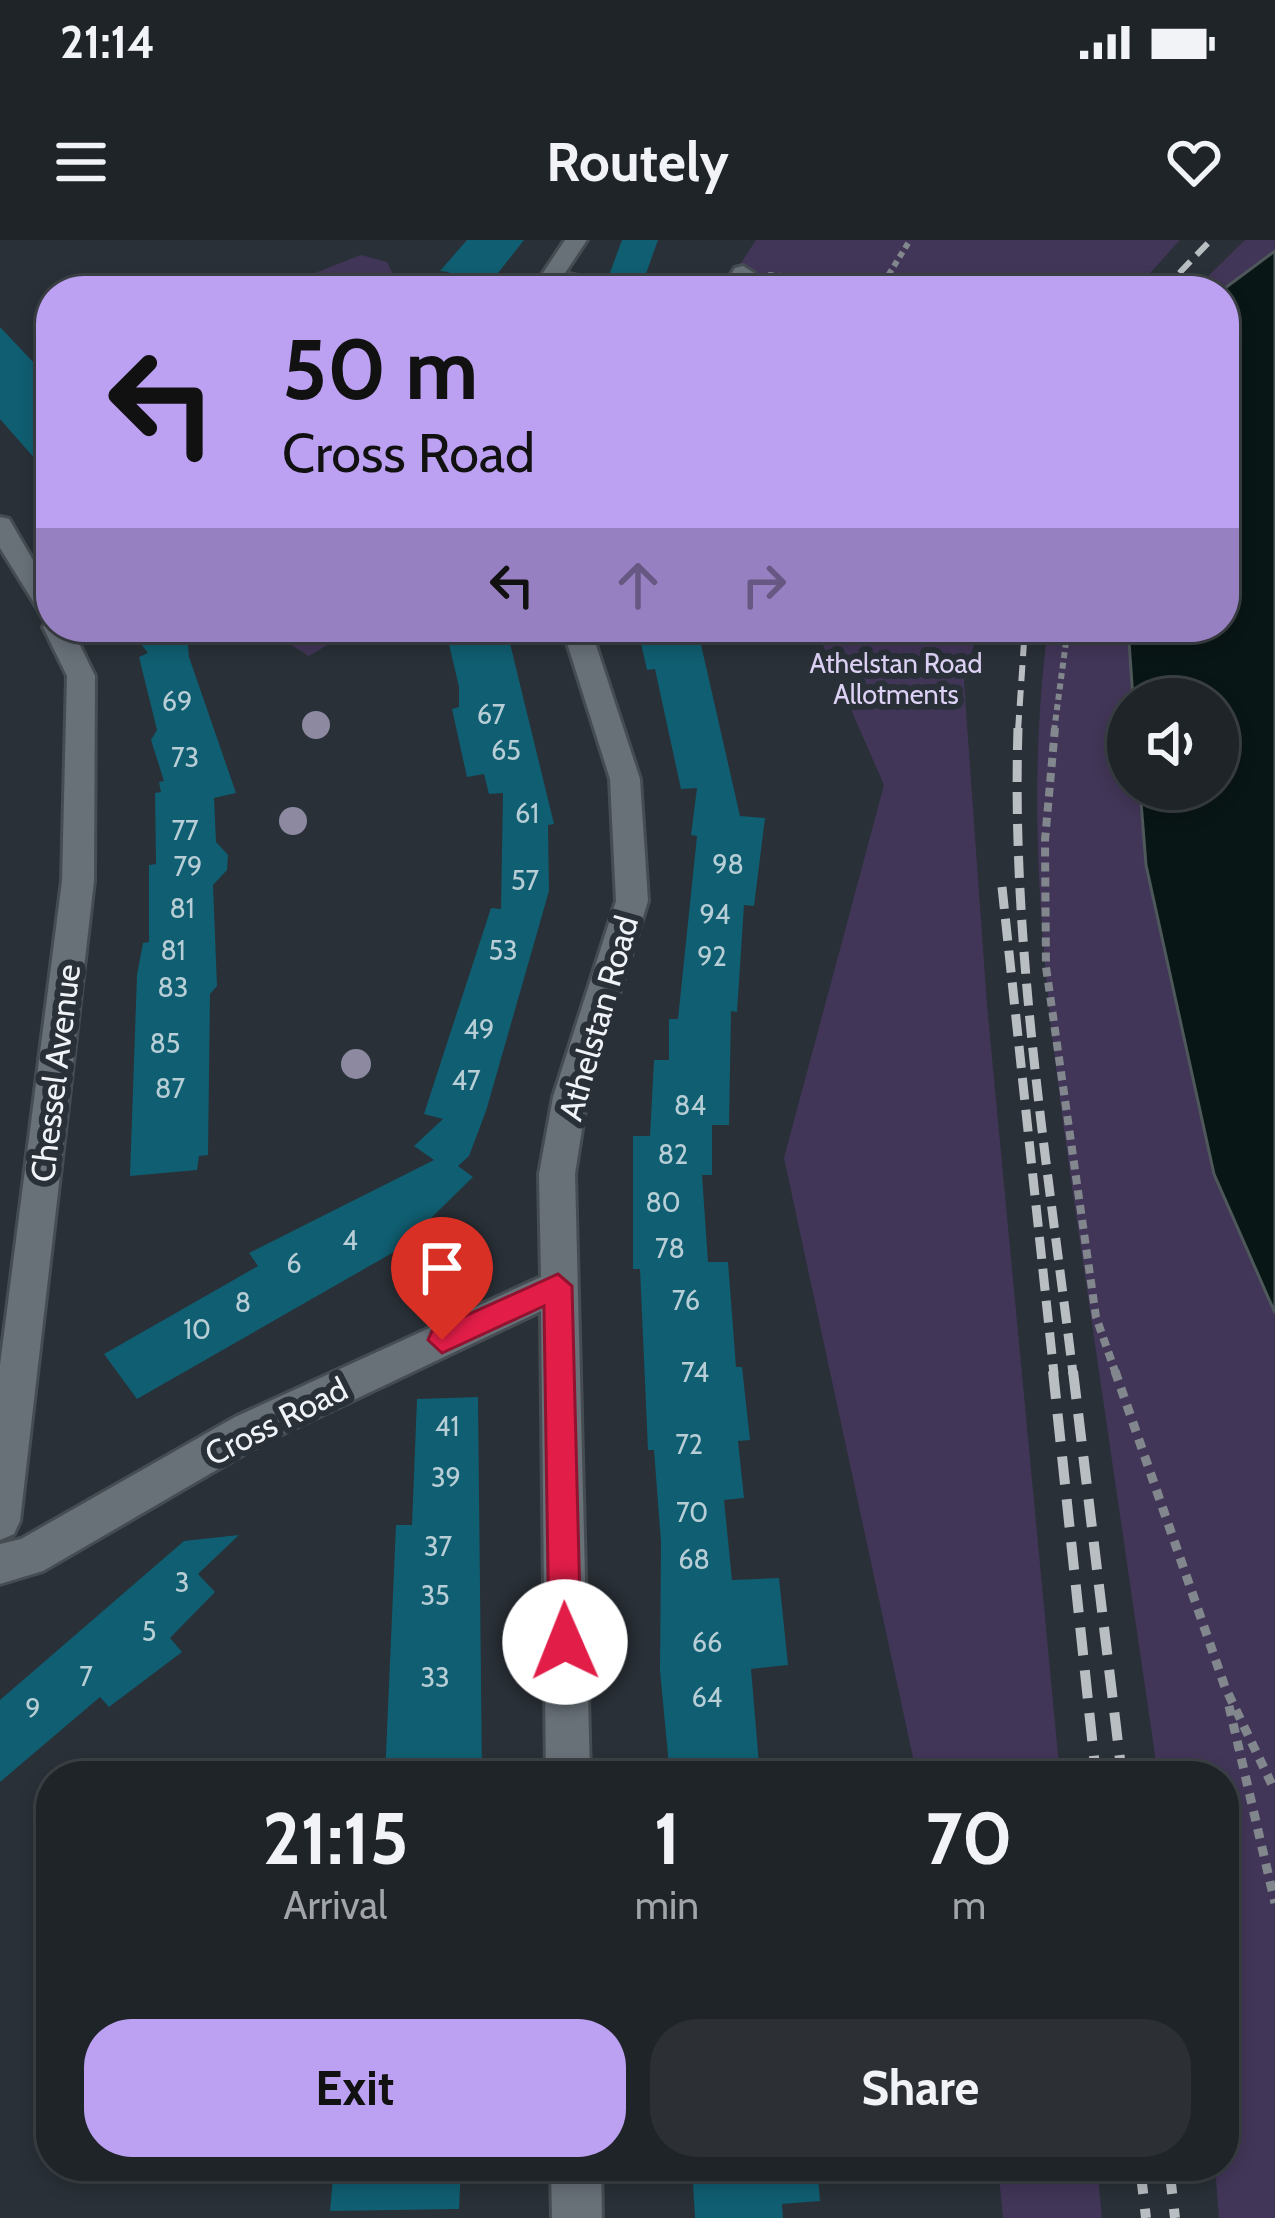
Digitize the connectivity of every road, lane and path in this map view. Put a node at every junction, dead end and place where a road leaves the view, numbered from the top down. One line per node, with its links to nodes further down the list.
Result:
1 (576, 240): 3 (street)
2 (910, 240): 4 (path)
3 (552, 276)
4 (889, 276)
5 (0, 525): 6 (street)
6 (36, 589)
7 (64, 642): 11 (street, Chessel Avenue)
8 (581, 642): 10 (street, Athelstan Road)
9 (1065, 642): 13 (path)
10 (558, 1286): 12 (street, Cross Road); 14 (street, Athelstan Road)
11 (0, 1522)
12 (0, 1564)
13 (1225, 1687): 15 (path); 16 (path)
14 (568, 1761)
15 (1275, 1791)
16 (1275, 1903)
17 (576, 2181): 18 (street)
18 (577, 2218)

